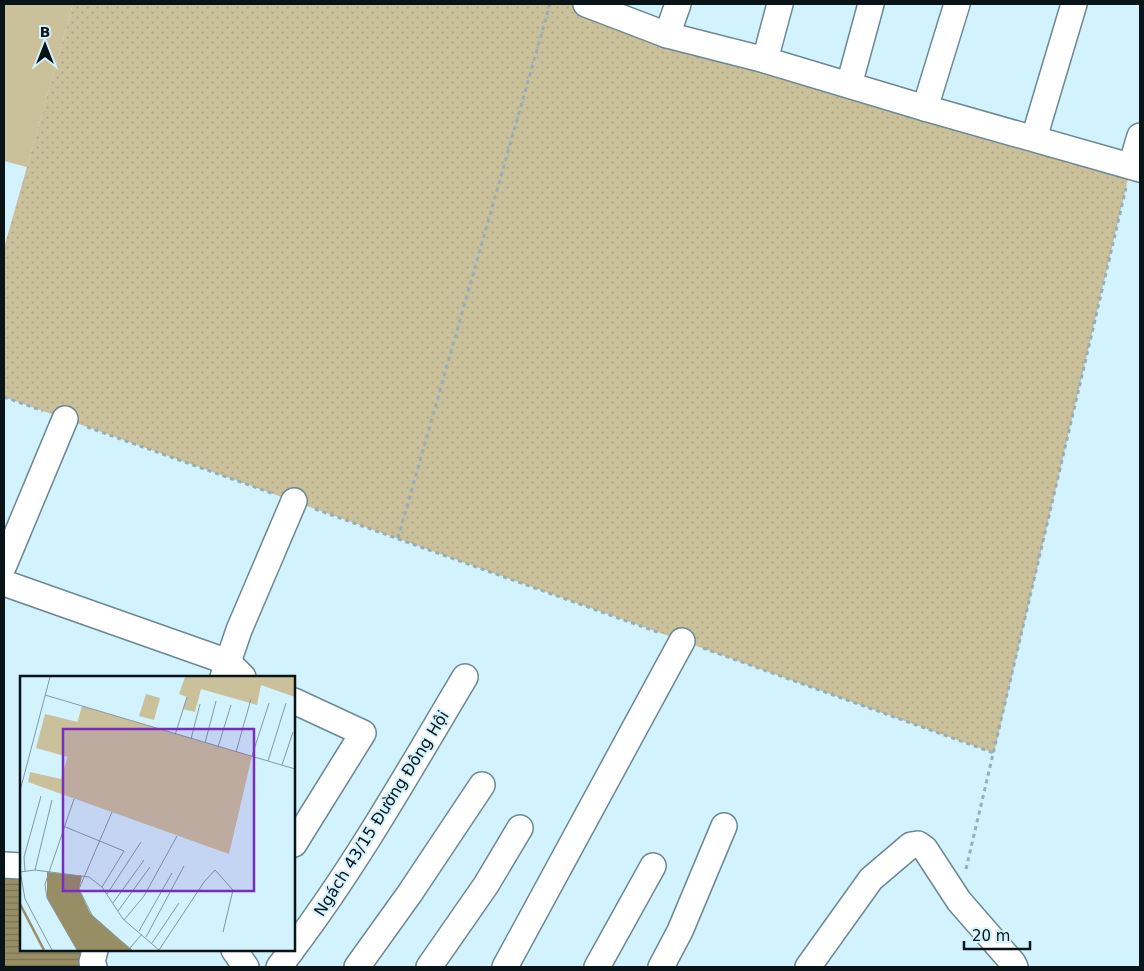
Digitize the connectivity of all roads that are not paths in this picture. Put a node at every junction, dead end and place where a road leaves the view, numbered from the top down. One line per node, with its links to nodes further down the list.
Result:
1 (586, 4): 7 (street)
2 (678, 4): 7 (street)
3 (780, 4): 8 (street)
4 (871, 4): 9 (street)
5 (957, 4): 10 (street)
6 (1074, 4): 12 (street)
7 (667, 35): 8 (street)
8 (765, 60): 9 (street)
9 (849, 85): 10 (street)
10 (925, 108): 12 (street)
11 (1140, 136): 13 (street)
12 (1034, 138): 13 (street)
13 (1136, 167)
14 (65, 419): 16 (street)
15 (294, 501): 19 (street)
16 (4, 566)
17 (4, 584): 19 (street)
18 (682, 641): 38 (street)
19 (231, 672)
20 (465, 677): 29 (street, Ngách 43/15 Đường Đông Hội)
21 (295, 701): 25 (street)
22 (482, 785): 36 (street)
23 (724, 826): 40 (street)
24 (520, 828): 37 (street)
25 (295, 842)
26 (4, 865): 27 (street)
27 (20, 866)
28 (653, 866): 39 (street)
29 (295, 946)
30 (95, 951): 33 (street)
31 (235, 951): 34 (street)
32 (291, 951): 35 (street, Ngách 43/15 Đường Đông Hội)
33 (94, 967)
34 (246, 967)
35 (279, 967)
36 (357, 967)
37 (429, 967)
38 (505, 967)
39 (597, 967)
40 (661, 967)
41 (808, 967): 42 (street)
42 (1015, 967)

